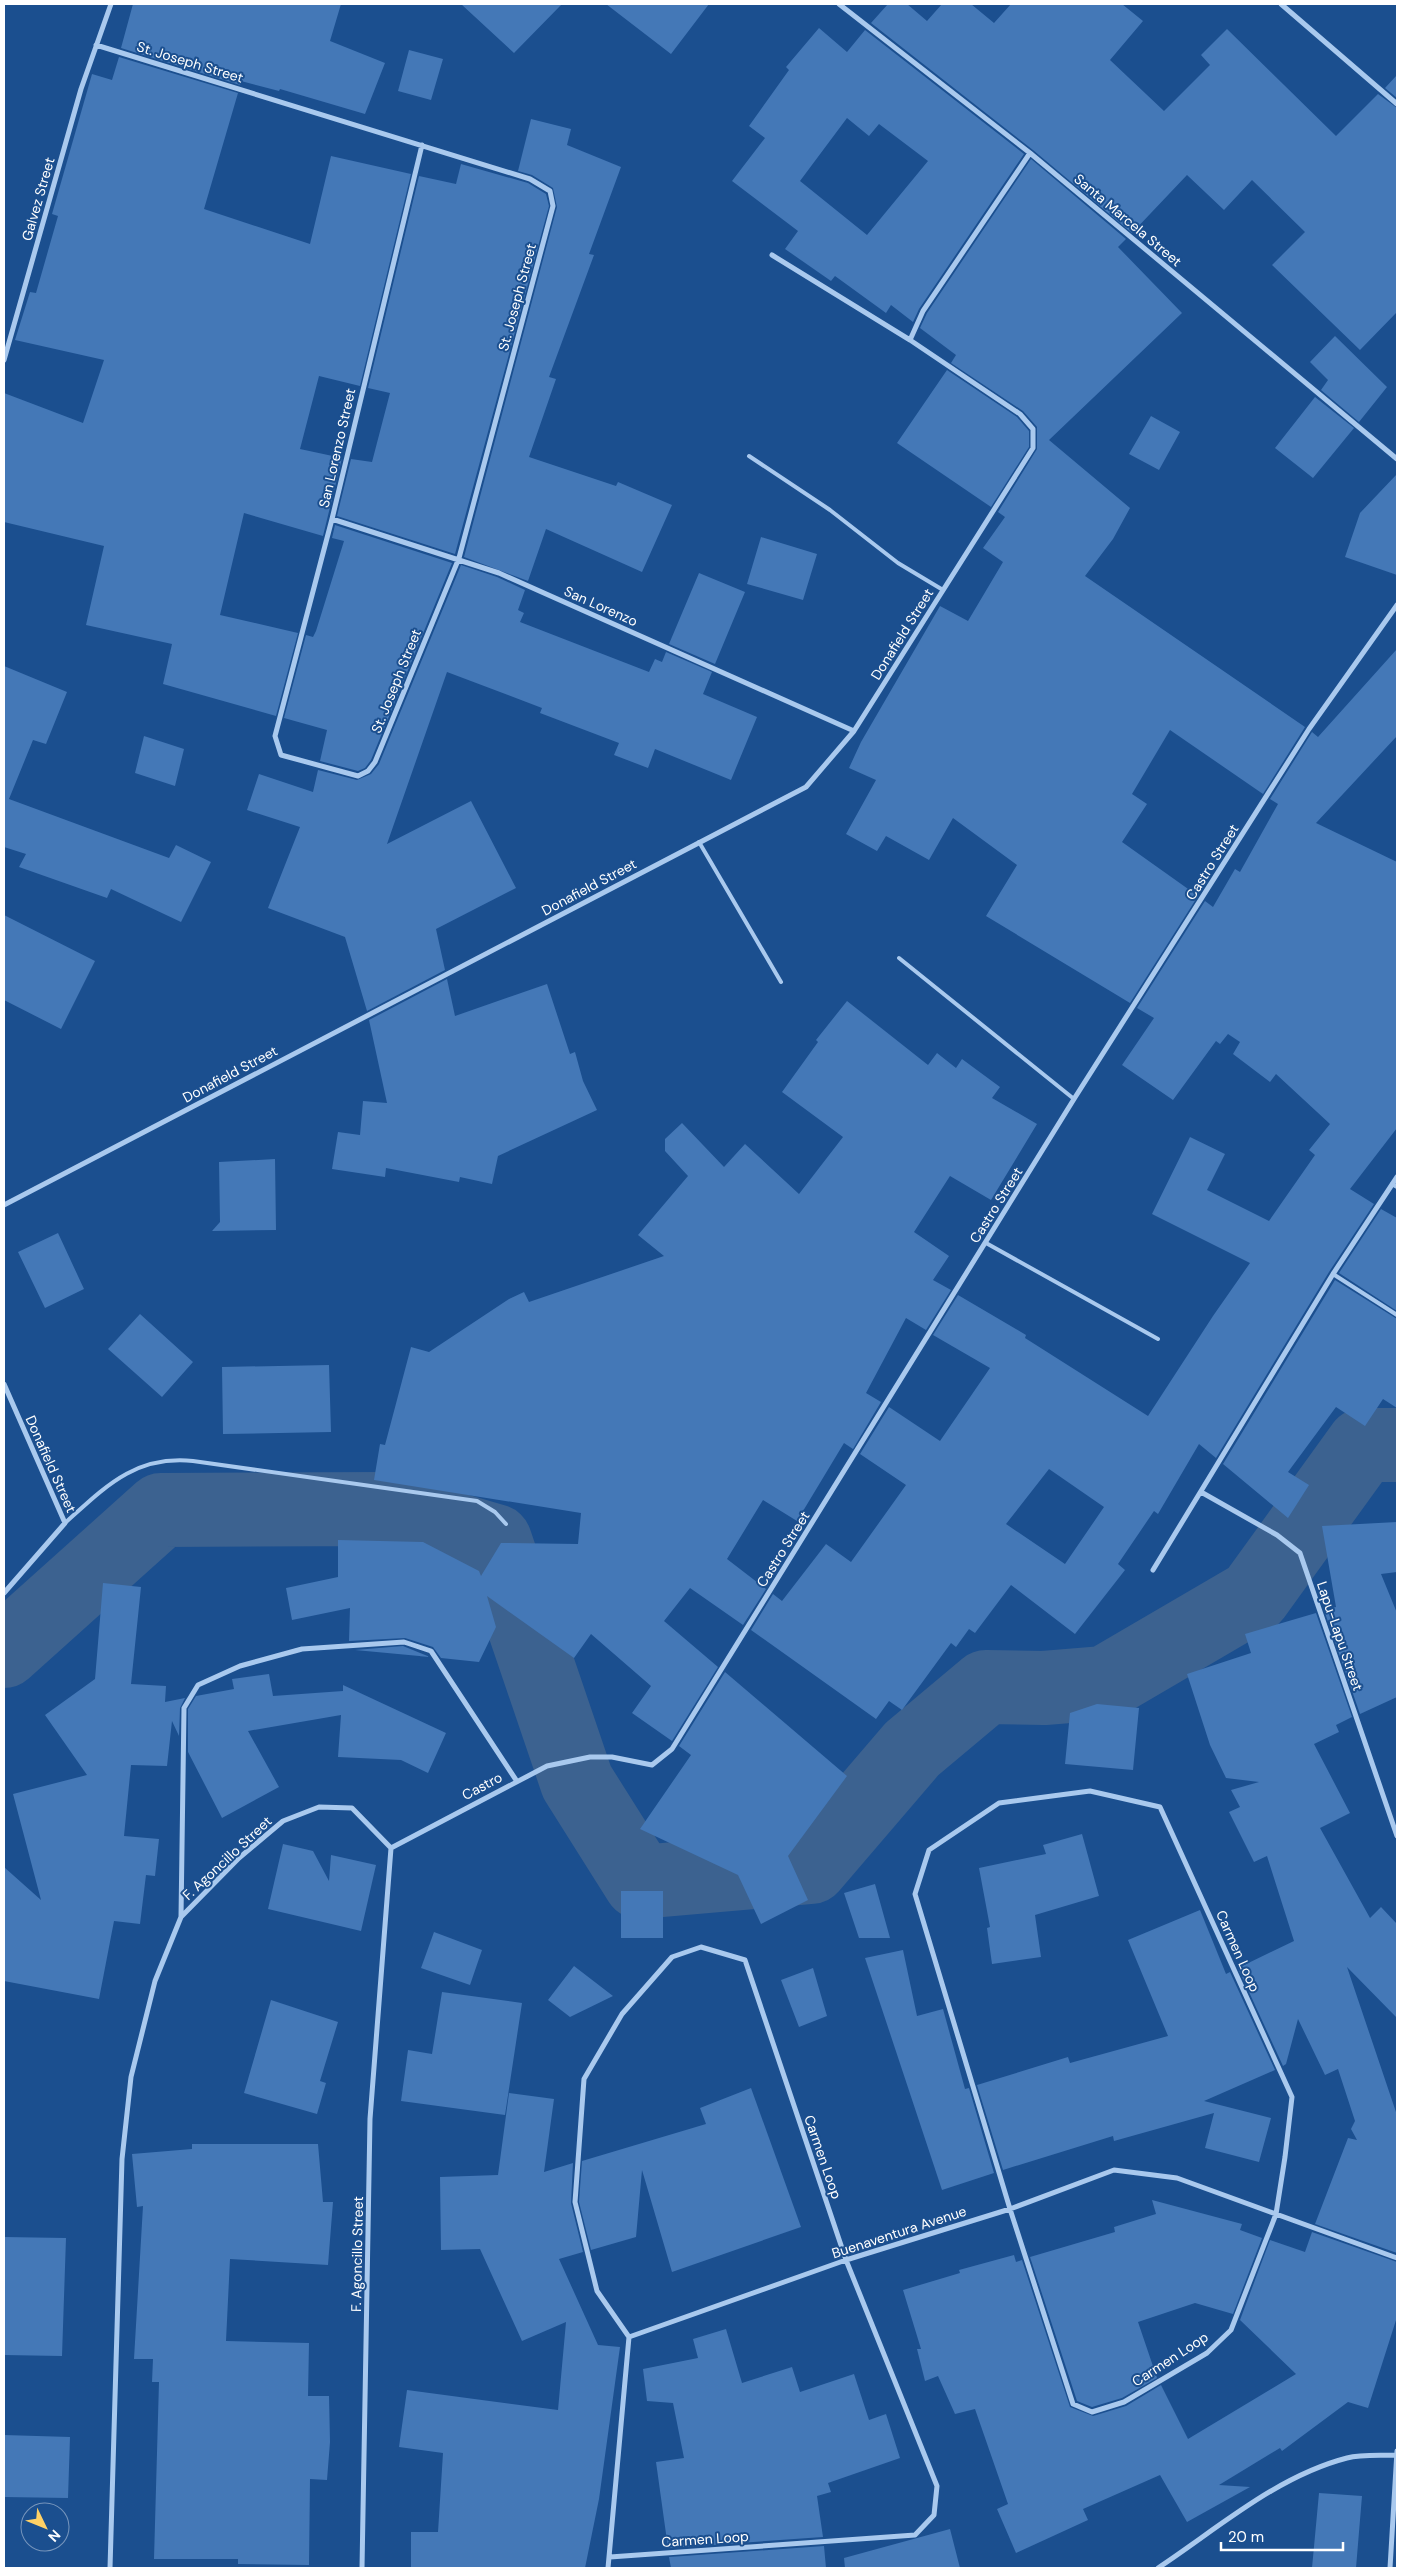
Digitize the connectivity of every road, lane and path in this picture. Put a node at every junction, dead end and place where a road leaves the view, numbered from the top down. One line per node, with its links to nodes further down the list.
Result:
1 (111, 4): 4 (street, Galvez Street)
2 (839, 4): 7 (street, Santa Marcela Street)
3 (1281, 4): 5 (street)
4 (96, 45): 6 (street, St. Joseph Street); 10 (street, Galvez Street)
5 (1397, 104)
6 (422, 145): 13 (street, San Lorenzo Street); 14 (street, St. Joseph Street)
7 (1030, 153): 9 (street); 12 (street, Santa Marcela Street)
8 (772, 256): 9 (street)
9 (910, 340): 15 (street, Donafield Street)
10 (4, 360)
11 (749, 456): 15 (lane)
12 (1397, 459)
13 (332, 519): 14 (street, San Lorenzo); 18 (street, San Lorenzo Street)
14 (459, 558): 17 (street, San Lorenzo); 18 (street, St. Joseph Street)
15 (943, 590): 17 (street, Donafield Street)
16 (1397, 605): 22 (street, Castro Street)
17 (854, 731): 19 (street, Donafield Street)
18 (281, 755)
19 (699, 842): 21 (lane); 25 (street, Donafield Street)
20 (899, 958): 22 (lane)
21 (781, 982)
22 (1074, 1100): 26 (street, Castro Street)
23 (1397, 1177): 24 (street)
24 (1395, 1186): 27 (street)
25 (4, 1205)
26 (986, 1243): 29 (lane); 36 (street, Castro Street)
27 (1333, 1274): 28 (lane); 31 (street)
28 (1397, 1315)
29 (1158, 1339)
30 (4, 1384): 32 (street, Donafield Street)
31 (1202, 1492): 34 (street); 38 (street, Lapu-Lapu Street)
32 (65, 1523): 33 (lane); 35 (street, Donafield Street)
33 (506, 1524)
34 (1153, 1570)
35 (4, 1593)
36 (590, 1757): 37 (street, Castro)
37 (516, 1780): 39 (street, Castro); 40 (street)
38 (1397, 1836)
39 (391, 1848): 40 (street, F. Agoncillo Street); 49 (street, F. Agoncillo Street)
40 (180, 1917): 48 (street, F. Agoncillo Street)
41 (1010, 2209): 42 (street, Buenaventura Avenue); 42 (street, Carmen Loop); 42 (street, Carmen Loop); 44 (street, Buenaventura Avenue)
42 (1276, 2214): 43 (street, Buenaventura Avenue)
43 (1397, 2258)
44 (846, 2260): 45 (street, Buenaventura Avenue); 45 (street, Carmen Loop); 47 (street, Carmen Loop)
45 (629, 2337): 47 (street)
46 (1397, 2453): 51 (street); 52 (street)
47 (610, 2557): 50 (street)
48 (110, 2568)
49 (362, 2568)
50 (608, 2568)
51 (1158, 2568)
52 (1390, 2568)

